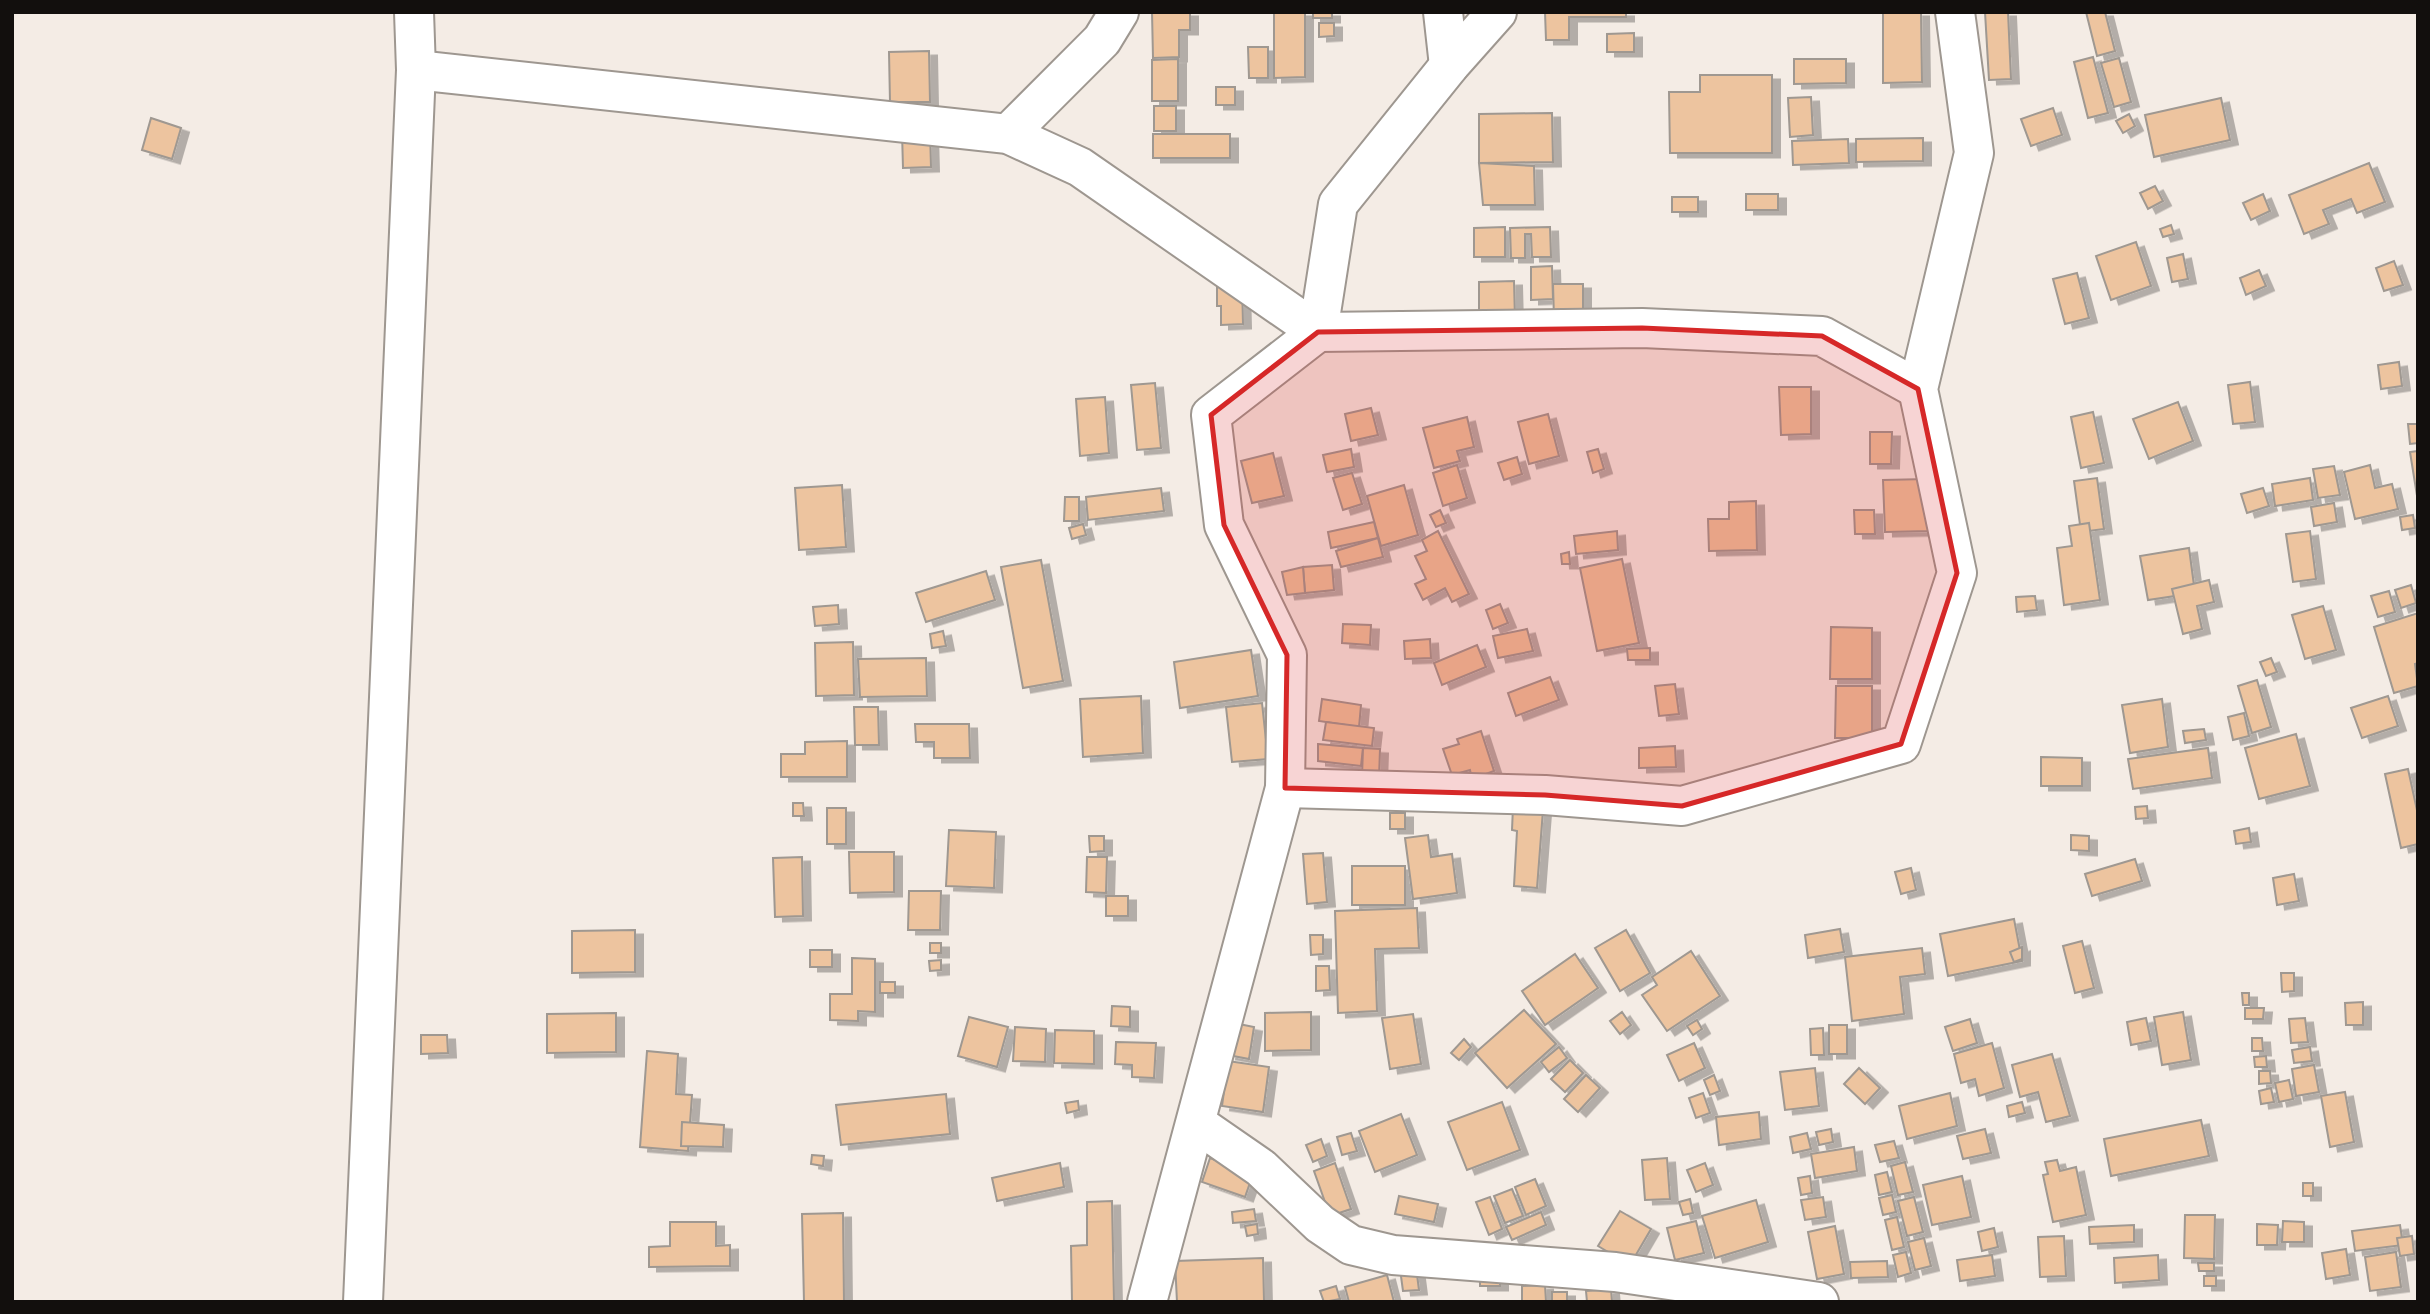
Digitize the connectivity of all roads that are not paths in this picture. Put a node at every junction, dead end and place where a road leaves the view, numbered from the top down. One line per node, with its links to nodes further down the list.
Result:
1 (414, 12): 7 (street)
2 (1119, 12): 8 (street)
3 (1443, 12): 6 (street)
4 (1497, 12): 6 (street)
5 (1955, 12): 10 (street)
6 (1449, 66): 9 (street)
7 (416, 70): 8 (street); 13 (street)
8 (1008, 134): 9 (street)
9 (1318, 332): 10 (street); 11 (street)
10 (1917, 389): 11 (street)
11 (1284, 788): 12 (street)
12 (1196, 1124): 14 (street); 15 (street)
13 (363, 1302)
14 (1147, 1302)
15 (1819, 1302)

